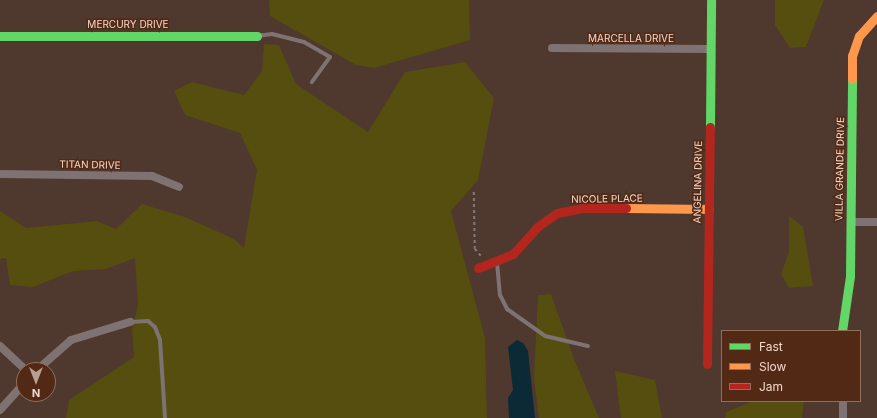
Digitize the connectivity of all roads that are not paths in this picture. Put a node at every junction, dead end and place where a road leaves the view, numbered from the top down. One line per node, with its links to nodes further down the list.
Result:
1 (711, 0): 6 (street, ANGELINA DRIVE)
2 (877, 16): 11 (street, VILLA GRANDE DRIVE)
3 (0, 36): 4 (street, MERCURY DRIVE)
4 (257, 36): 7 (lane)
5 (552, 48): 6 (street, MARCELLA DRIVE)
6 (711, 50): 10 (street, ANGELINA DRIVE)
7 (312, 82)
8 (0, 174): 9 (street, TITAN DRIVE)
9 (179, 187)
10 (709, 209): 13 (street, NICOLE PLACE); 21 (street, ANGELINA DRIVE)
11 (851, 222): 12 (street); 16 (street, VILLA GRANDE DRIVE)
12 (877, 222)
13 (497, 262): 14 (street, NICOLE PLACE); 18 (lane)
14 (478, 268)
15 (130, 322): 20 (street); 25 (lane)
16 (842, 330)
17 (0, 346): 19 (street)
18 (588, 346)
19 (17, 362)
20 (46, 362)
21 (707, 364)
22 (16, 393): 24 (street)
23 (843, 402): 26 (street)
24 (0, 410)
25 (165, 418)
26 (843, 418)

